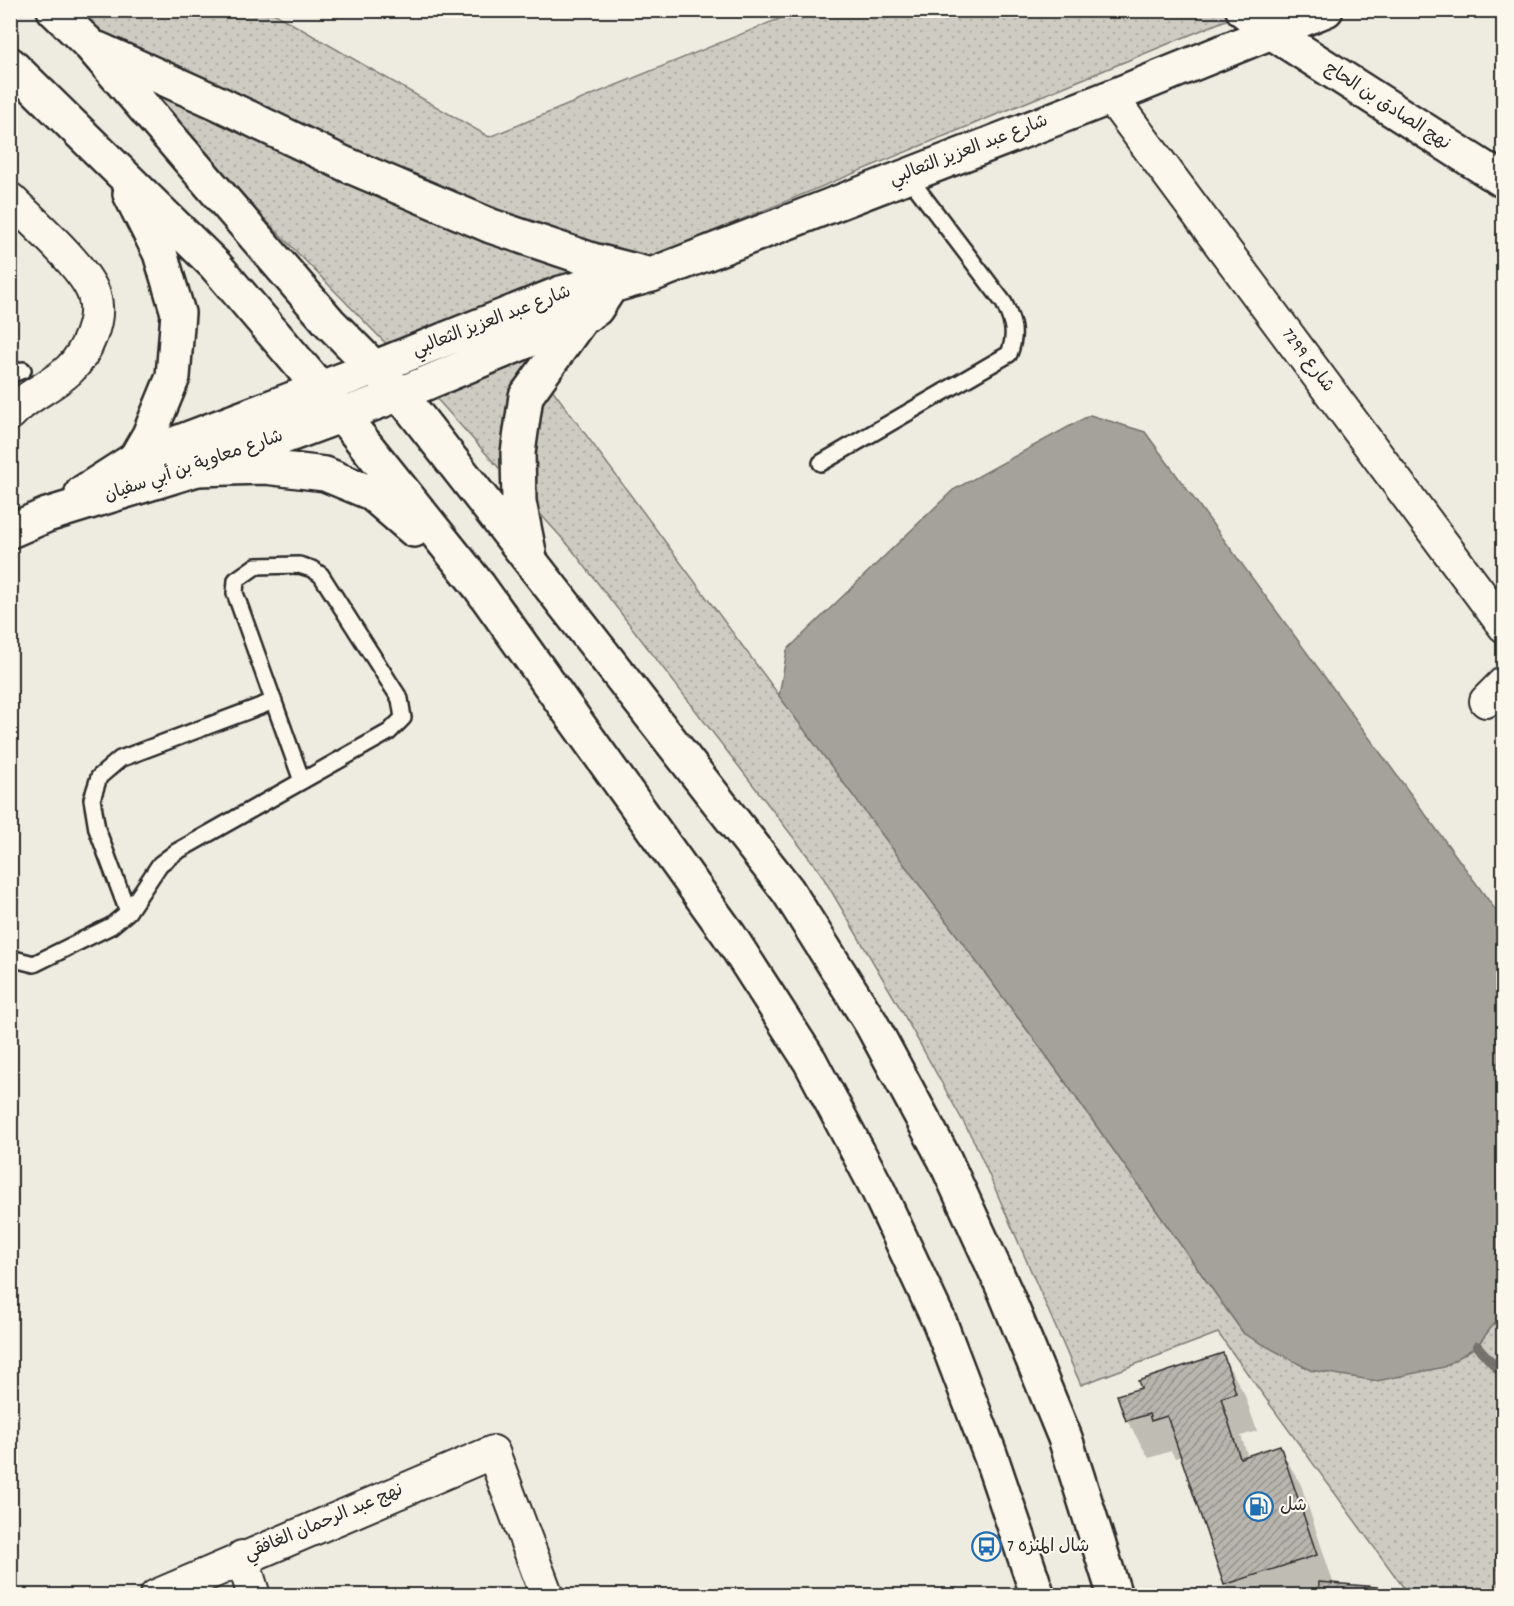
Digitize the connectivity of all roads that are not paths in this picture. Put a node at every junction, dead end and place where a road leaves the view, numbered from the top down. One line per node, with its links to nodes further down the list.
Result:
1 (54, 10): 5 (main road)
2 (1243, 10): 4 (main road, نهج الصادق بن الحاج)
3 (1326, 10): 4 (main road, شارع عبد العزيز الثعالبي)
4 (1271, 32): 7 (main road, شارع عبد العزيز الثعالبي); 10 (main road, نهج الصادق بن الحاج)
5 (91, 46): 12 (main road); 15 (main road)
6 (10, 64): 8 (main road)
7 (1111, 97): 9 (main road, شارع عبد العزيز الثعالبي); 27 (street, شارع 7299)
8 (117, 168): 16 (main road); 20 (main road)
9 (907, 175): 12 (main road, شارع عبد العزيز الثعالبي); 21 (lane)
10 (1503, 182)
11 (10, 199): 18 (street)
12 (651, 274): 13 (main road, شارع عبد العزيز الثعالبي)
13 (611, 286): 14 (main road, شارع عبد العزيز الثعالبي); 15 (main road, شارع عبد العزيز الثعالبي)
14 (582, 318): 17 (main road, شارع عبد العزيز الثعالبي); 25 (main road)
15 (376, 367): 16 (main road, شارع عبد العزيز الثعالبي); 17 (main road)
16 (320, 388): 19 (main road); 20 (main road, شارع معاوية بن أبي سفيان)
17 (400, 394): 19 (main road, شارع عبد العزيز الثعالبي); 25 (main road)
18 (10, 414)
19 (340, 415): 22 (main road, شارع معاوية بن أبي سفيان); 26 (main road)
20 (135, 459): 23 (main road, شارع معاوية بن أبي سفيان)
21 (821, 463)
22 (197, 470): 23 (main road, شارع معاوية بن أبي سفيان); 26 (main road)
23 (47, 515): 24 (main road, شارع معاوية بن أبي سفيان)
24 (10, 531)
25 (531, 560): 37 (main road)
26 (479, 586): 36 (main road)
27 (1503, 626)
28 (274, 702): 29 (lane); 29 (lane); 30 (lane)
29 (302, 781): 30 (lane)
30 (128, 912): 31 (lane)
31 (10, 955)
32 (242, 1557): 33 (street, نهج عبد الرحمان الغافقي); 34 (street); 35 (street, نهج عبد الرحمان الغافقي)
33 (156, 1596)
34 (254, 1596)
35 (547, 1596)
36 (1038, 1596)
37 (1115, 1596)

